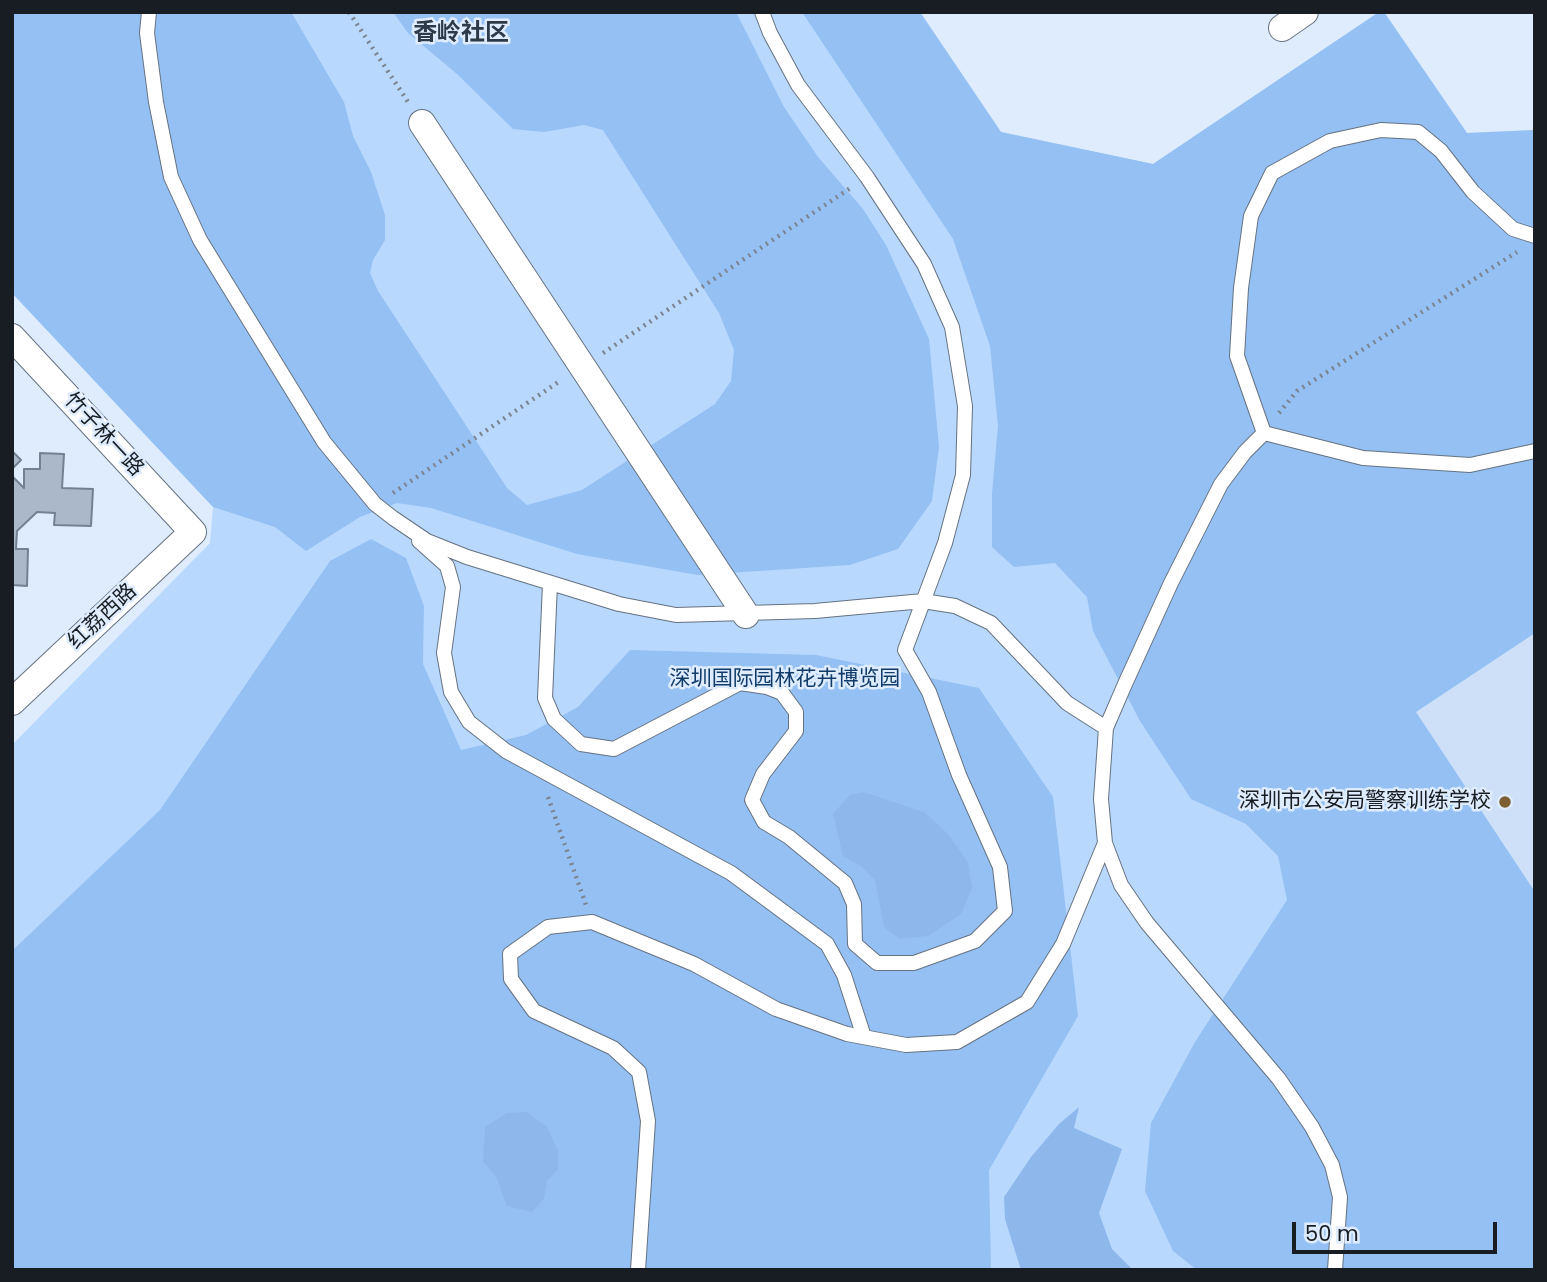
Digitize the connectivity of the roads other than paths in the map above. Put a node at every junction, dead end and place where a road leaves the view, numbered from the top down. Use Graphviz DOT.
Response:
graph roads {
  1 [pos="149,12"];
  2 [pos="762,12"];
  3 [pos="1305,12"];
  4 [pos="1282,28"];
  5 [pos="422,123"];
  6 [pos="1535,236"];
  7 [pos="16,350"];
  8 [pos="1264,433"];
  9 [pos="1535,451"];
  10 [pos="393,519"];
  11 [pos="193,532"];
  12 [pos="550,584"];
  13 [pos="923,601"];
  14 [pos="746,615"];
  15 [pos="12,702"];
  16 [pos="1106,728"];
  17 [pos="1105,843"];
  18 [pos="864,1037"];
  19 [pos="638,1270"];
  20 [pos="1335,1270"];
  1 -- 10 [label="lane"];
  2 -- 13 [label="lane"];
  3 -- 4 [label="street"];
  5 -- 14 [label="street"];
  6 -- 8 [label="lane"];
  7 -- 11 [label="street, 竹子林一路"];
  8 -- 9 [label="lane"];
  8 -- 16 [label="lane"];
  10 -- 12 [label="lane"];
  10 -- 18 [label="lane"];
  11 -- 15 [label="street, 红荔西路"];
  12 -- 13 [label="lane"];
  12 -- 14 [label="lane"];
  13 -- 14 [label="lane"];
  13 -- 16 [label="lane"];
  16 -- 17 [label="lane"];
  17 -- 18 [label="lane"];
  17 -- 20 [label="lane"];
  18 -- 19 [label="lane"];
}
